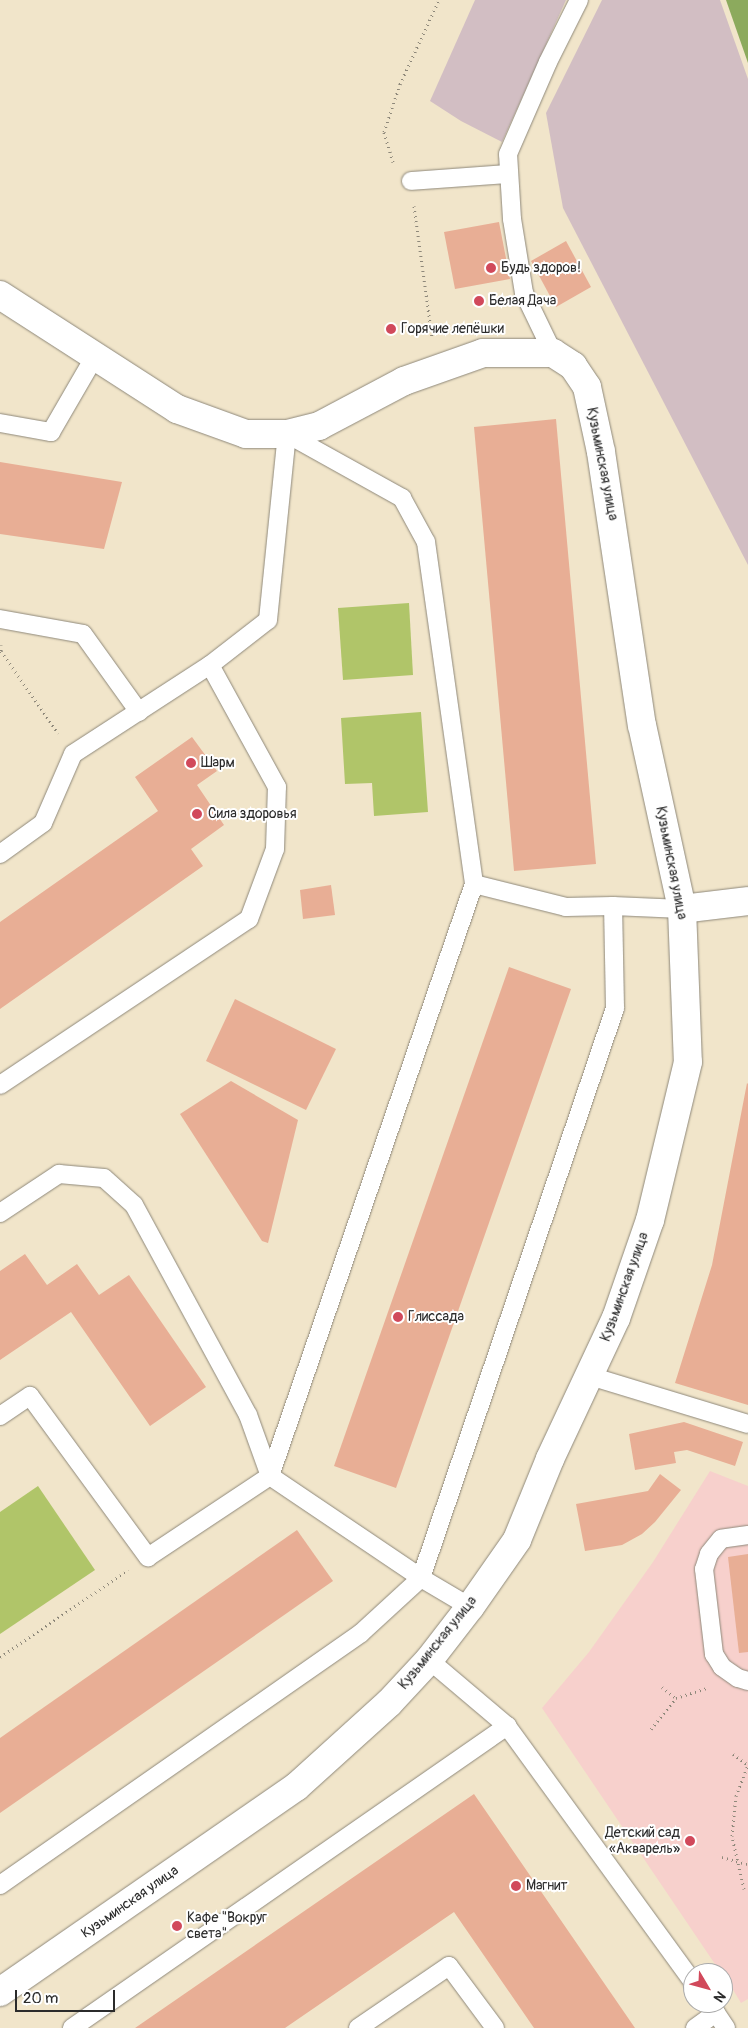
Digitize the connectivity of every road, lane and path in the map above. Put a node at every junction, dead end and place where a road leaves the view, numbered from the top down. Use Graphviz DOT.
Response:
graph roads {
  1 [pos="579,0"];
  2 [pos="509,174"];
  3 [pos="411,181"];
  4 [pos="0,295"];
  5 [pos="553,353"];
  6 [pos="95,356"];
  7 [pos="0,423"];
  8 [pos="287,434"];
  9 [pos="1,619"];
  10 [pos="210,665"];
  11 [pos="139,712"];
  12 [pos="73,754"];
  13 [pos="0,854"];
  14 [pos="474,884"];
  15 [pos="748,901"];
  16 [pos="613,906"];
  17 [pos="682,909"];
  18 [pos="0,1085"];
  19 [pos="0,1213"];
  20 [pos="590,1376"];
  21 [pos="0,1416"];
  22 [pos="748,1424"];
  23 [pos="270,1476"];
  24 [pos="748,1535"];
  25 [pos="148,1557"];
  26 [pos="421,1578"];
  27 [pos="470,1607"];
  28 [pos="0,1657"];
  29 [pos="429,1660"];
  30 [pos="743,1680"];
  31 [pos="662,1687"];
  32 [pos="676,1698"];
  33 [pos="506,1726"];
  34 [pos="651,1729"];
  35 [pos="733,1754"];
  36 [pos="748,1764"];
  37 [pos="722,1857"];
  38 [pos="738,1862"];
  39 [pos="747,1864"];
  40 [pos="0,1885"];
  41 [pos="744,1889"];
  42 [pos="683,1968"];
  43 [pos="0,1992"];
  44 [pos="708,2013"];
  45 [pos="716,2013"];
  46 [pos="72,2028"];
  47 [pos="358,2028"];
  48 [pos="495,2028"];
  49 [pos="695,2028"];
  50 [pos="726,2028"];
  1 -- 2 [label="lane"];
  2 -- 3 [label="lane"];
  2 -- 5 [label="lane"];
  4 -- 6 [label="street"];
  5 -- 8 [label="street"];
  5 -- 17 [label="street, Кузьминская улица"];
  6 -- 7 [label="lane"];
  6 -- 8 [label="street"];
  8 -- 10 [label="lane"];
  8 -- 14 [label="lane"];
  9 -- 11 [label="lane"];
  9 -- 12 [label="path"];
  10 -- 11 [label="lane"];
  10 -- 18 [label="lane"];
  11 -- 12 [label="lane"];
  12 -- 13 [label="lane"];
  14 -- 16 [label="lane"];
  14 -- 23 [label="lane"];
  15 -- 17 [label="street"];
  16 -- 17 [label="lane"];
  16 -- 26 [label="lane"];
  17 -- 20 [label="street, Кузьминская улица"];
  19 -- 23 [label="lane"];
  20 -- 22 [label="lane"];
  20 -- 27 [label="street, Кузьминская улица"];
  21 -- 25 [label="lane"];
  23 -- 25 [label="lane"];
  23 -- 26 [label="lane"];
  24 -- 30 [label="lane"];
  25 -- 28 [label="path"];
  26 -- 27 [label="lane"];
  26 -- 40 [label="lane"];
  27 -- 29 [label="street, Кузьминская улица"];
  29 -- 33 [label="lane"];
  29 -- 43 [label="street, Кузьминская улица"];
  30 -- 32 [label="path"];
  31 -- 32 [label="path"];
  32 -- 34 [label="path"];
  33 -- 42 [label="lane"];
  33 -- 46 [label="lane"];
  35 -- 36 [label="path"];
  36 -- 38 [label="path"];
  37 -- 38 [label="path"];
  38 -- 39 [label="path"];
  38 -- 41 [label="path"];
  44 -- 49 [label="lane"];
  45 -- 50 [label="lane"];
  47 -- 48 [label="lane"];
}
